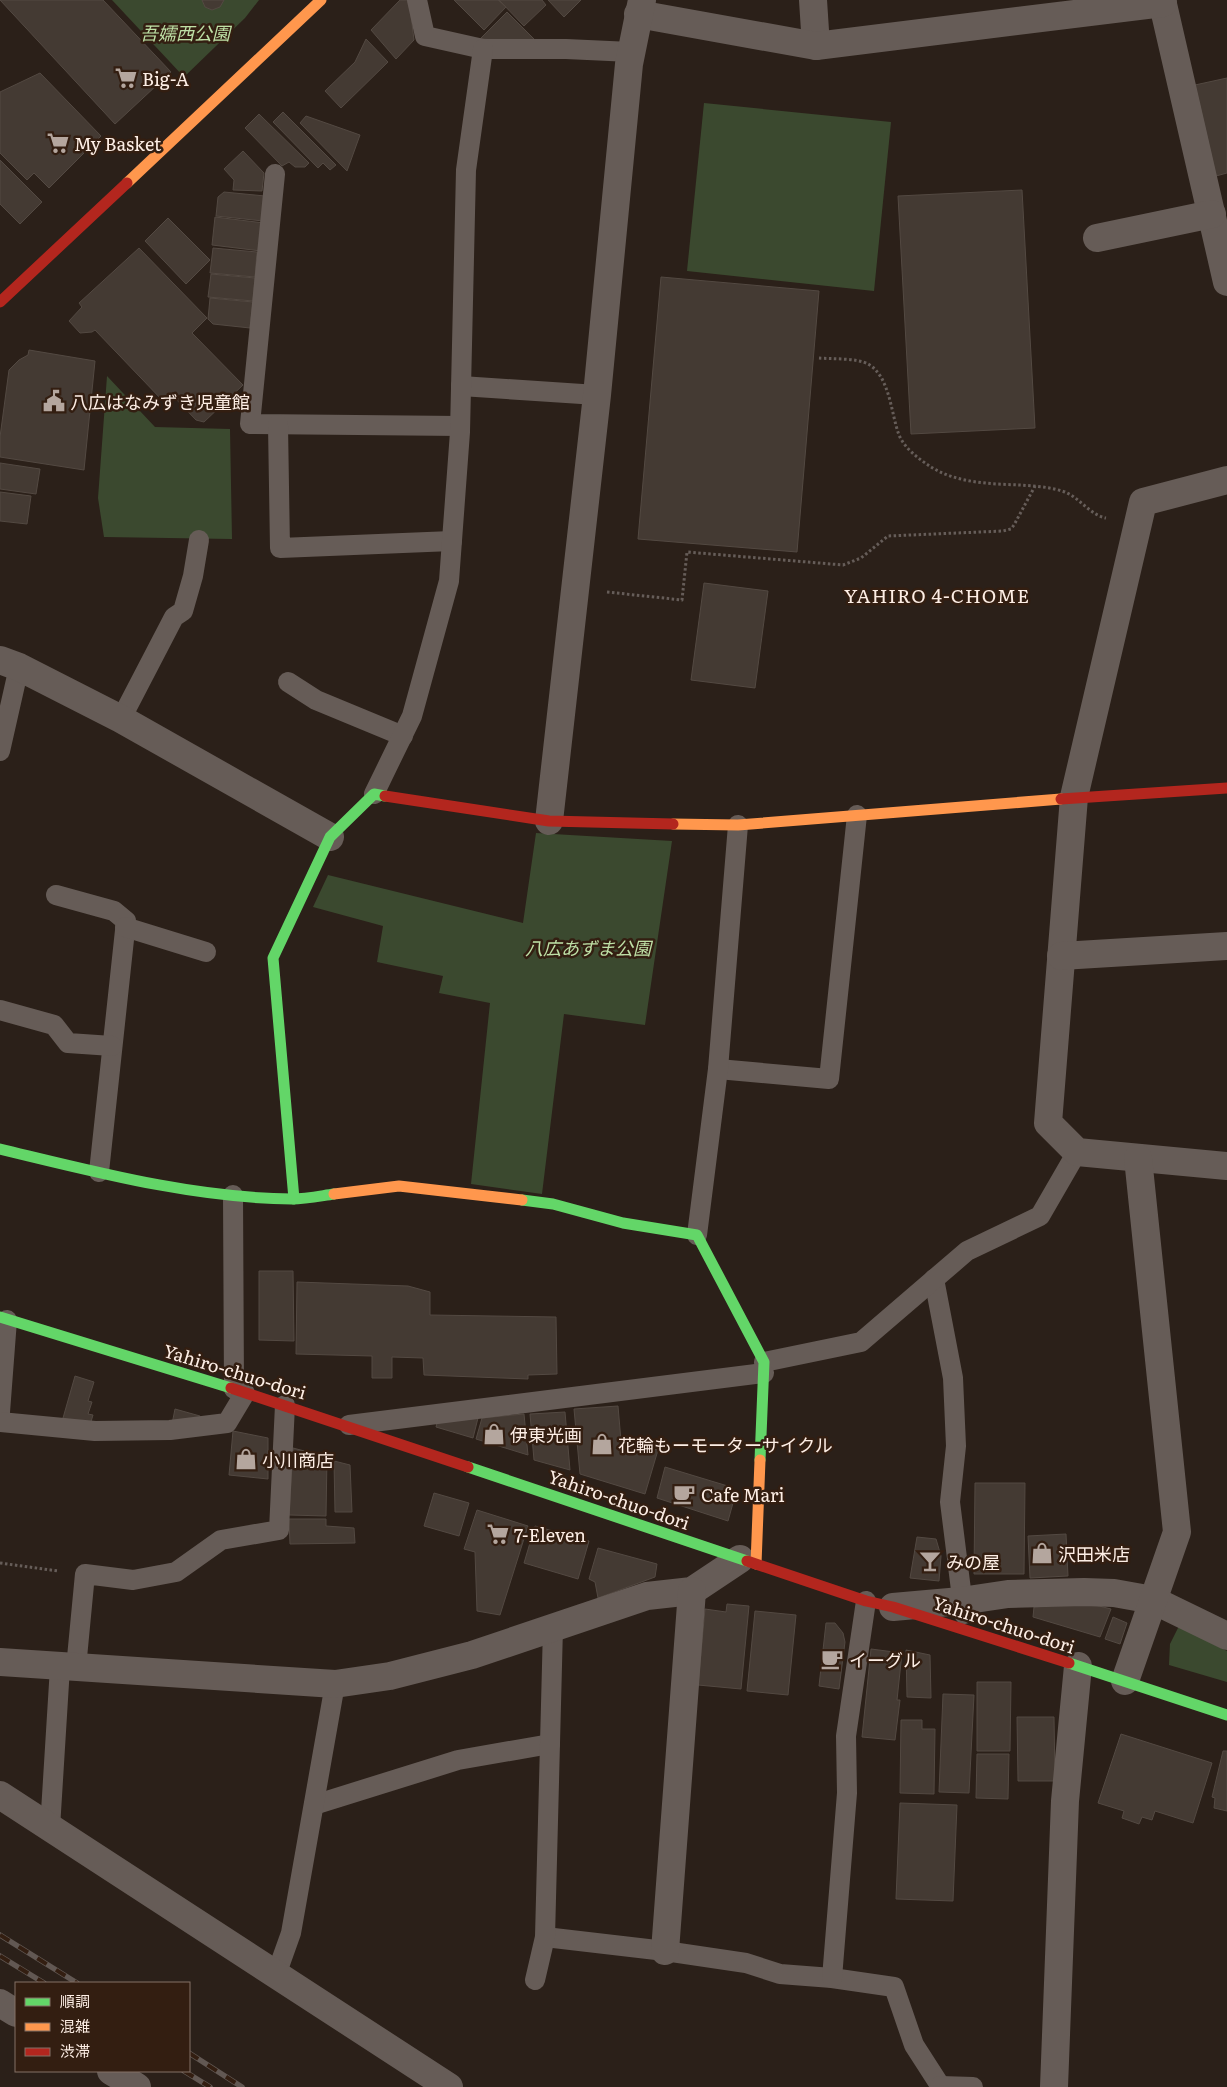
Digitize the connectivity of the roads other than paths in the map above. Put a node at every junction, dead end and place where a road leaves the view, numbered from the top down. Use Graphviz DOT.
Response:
graph roads {
  1 [pos="320,0"];
  2 [pos="417,0"];
  3 [pos="813,0"];
  4 [pos="1162,2"];
  5 [pos="640,7"];
  6 [pos="816,46"];
  7 [pos="483,49"];
  8 [pos="631,52"];
  9 [pos="275,174"];
  10 [pos="1212,214"];
  11 [pos="1097,238"];
  12 [pos="1227,282"];
  13 [pos="0,302"];
  14 [pos="461,386"];
  15 [pos="597,395"];
  16 [pos="278,425"];
  17 [pos="460,426"];
  18 [pos="1227,480"];
  19 [pos="199,540"];
  20 [pos="452,541"];
  21 [pos="10,664"];
  22 [pos="288,682"];
  23 [pos="121,719"];
  24 [pos="402,736"];
  25 [pos="0,751"];
  26 [pos="1227,788"];
  27 [pos="374,794"];
  28 [pos="1074,797"];
  29 [pos="857,815"];
  30 [pos="549,821"];
  31 [pos="738,825"];
  32 [pos="330,837"];
  33 [pos="56,895"];
  34 [pos="125,927"];
  35 [pos="1227,946"];
  36 [pos="206,952"];
  37 [pos="1061,956"];
  38 [pos="0,1010"];
  39 [pos="112,1046"];
  40 [pos="718,1069"];
  41 [pos="0,1149"];
  42 [pos="1077,1152"];
  43 [pos="1138,1158"];
  44 [pos="1227,1166"];
  45 [pos="99,1172"];
  46 [pos="233,1194"];
  47 [pos="294,1199"];
  48 [pos="697,1235"];
  49 [pos="934,1279"];
  50 [pos="4,1319"];
  51 [pos="764,1368"];
  52 [pos="239,1390"];
  53 [pos="285,1405"];
  54 [pos="0,1412"];
  55 [pos="0,1422"];
  56 [pos="346,1425"];
  57 [pos="748,1561"];
  58 [pos="692,1591"];
  59 [pos="1154,1600"];
  60 [pos="866,1601"];
  61 [pos="961,1602"];
  62 [pos="893,1607"];
  63 [pos="553,1627"];
  64 [pos="967,1630"];
  65 [pos="1227,1636"];
  66 [pos="0,1662"];
  67 [pos="1078,1666"];
  68 [pos="68,1667"];
  69 [pos="1124,1681"];
  70 [pos="335,1684"];
  71 [pos="1227,1715"];
  72 [pos="550,1744"];
  73 [pos="0,1795"];
  74 [pos="314,1805"];
  75 [pos="50,1828"];
  76 [pos="545,1938"];
  77 [pos="664,1951"];
  78 [pos="276,1975"];
  79 [pos="832,1978"];
  80 [pos="535,1980"];
  81 [pos="0,2002"];
  82 [pos="15,2011"];
  83 [pos="113,2072"];
  84 [pos="941,2086"];
  85 [pos="137,2087"];
  86 [pos="449,2087"];
  87 [pos="973,2087"];
  88 [pos="1054,2087"];
  1 -- 13 [label="street"];
  2 -- 7 [label="lane"];
  3 -- 6 [label="street"];
  4 -- 6 [label="street"];
  4 -- 10 [label="street"];
  5 -- 6 [label="street"];
  5 -- 8 [label="street"];
  7 -- 8 [label="lane"];
  7 -- 14 [label="lane"];
  8 -- 15 [label="street"];
  9 -- 16 [label="lane"];
  10 -- 11 [label="street"];
  10 -- 12 [label="street"];
  14 -- 15 [label="lane"];
  14 -- 17 [label="lane"];
  15 -- 30 [label="street"];
  16 -- 17 [label="lane"];
  16 -- 20 [label="lane"];
  17 -- 20 [label="lane"];
  18 -- 28 [label="street"];
  19 -- 23 [label="lane"];
  20 -- 24 [label="lane"];
  21 -- 23 [label="street"];
  21 -- 25 [label="lane"];
  22 -- 24 [label="lane"];
  23 -- 32 [label="street"];
  24 -- 27 [label="lane"];
  26 -- 28 [label="street"];
  27 -- 30 [label="street"];
  27 -- 32 [label="street"];
  28 -- 29 [label="street"];
  28 -- 37 [label="street"];
  29 -- 31 [label="street"];
  29 -- 40 [label="lane"];
  30 -- 31 [label="street"];
  31 -- 40 [label="lane"];
  32 -- 47 [label="street"];
  33 -- 34 [label="lane"];
  34 -- 36 [label="lane"];
  34 -- 39 [label="lane"];
  35 -- 37 [label="street"];
  37 -- 42 [label="street"];
  38 -- 39 [label="lane"];
  39 -- 45 [label="lane"];
  40 -- 48 [label="lane"];
  41 -- 45 [label="street"];
  42 -- 43 [label="street"];
  42 -- 49 [label="lane"];
  43 -- 44 [label="street"];
  43 -- 59 [label="street"];
  45 -- 46 [label="street"];
  46 -- 47 [label="street"];
  46 -- 52 [label="lane"];
  47 -- 48 [label="street"];
  48 -- 51 [label="street"];
  49 -- 51 [label="lane"];
  49 -- 61 [label="lane"];
  50 -- 52 [label="street, Yahiro-chuo-dori"];
  50 -- 54 [label="lane"];
  51 -- 56 [label="lane"];
  51 -- 57 [label="street"];
  52 -- 53 [label="street, Yahiro-chuo-dori"];
  52 -- 55 [label="lane"];
  53 -- 56 [label="street, Yahiro-chuo-dori"];
  53 -- 68 [label="lane"];
  56 -- 57 [label="street, Yahiro-chuo-dori"];
  57 -- 58 [label="street"];
  57 -- 60 [label="street, Yahiro-chuo-dori"];
  58 -- 63 [label="street"];
  58 -- 77 [label="street"];
  59 -- 61 [label="street"];
  59 -- 65 [label="street"];
  59 -- 69 [label="street"];
  60 -- 62 [label="street, Yahiro-chuo-dori"];
  60 -- 79 [label="lane"];
  61 -- 62 [label="street"];
  61 -- 64 [label="lane"];
  62 -- 64 [label="street, Yahiro-chuo-dori"];
  63 -- 70 [label="street"];
  63 -- 72 [label="lane"];
  64 -- 67 [label="street, Yahiro-chuo-dori"];
  66 -- 68 [label="street"];
  67 -- 69 [label="street, Yahiro-chuo-dori"];
  67 -- 88 [label="street"];
  68 -- 70 [label="street"];
  68 -- 75 [label="lane"];
  69 -- 71 [label="street, Yahiro-chuo-dori"];
  70 -- 74 [label="lane"];
  72 -- 74 [label="lane"];
  72 -- 76 [label="lane"];
  73 -- 75 [label="street"];
  74 -- 78 [label="lane"];
  75 -- 78 [label="street"];
  76 -- 77 [label="lane"];
  76 -- 80 [label="lane"];
  77 -- 79 [label="lane"];
  78 -- 86 [label="street"];
  79 -- 84 [label="lane"];
  81 -- 82 [label="street"];
  83 -- 85 [label="street"];
  84 -- 87 [label="lane"];
}
